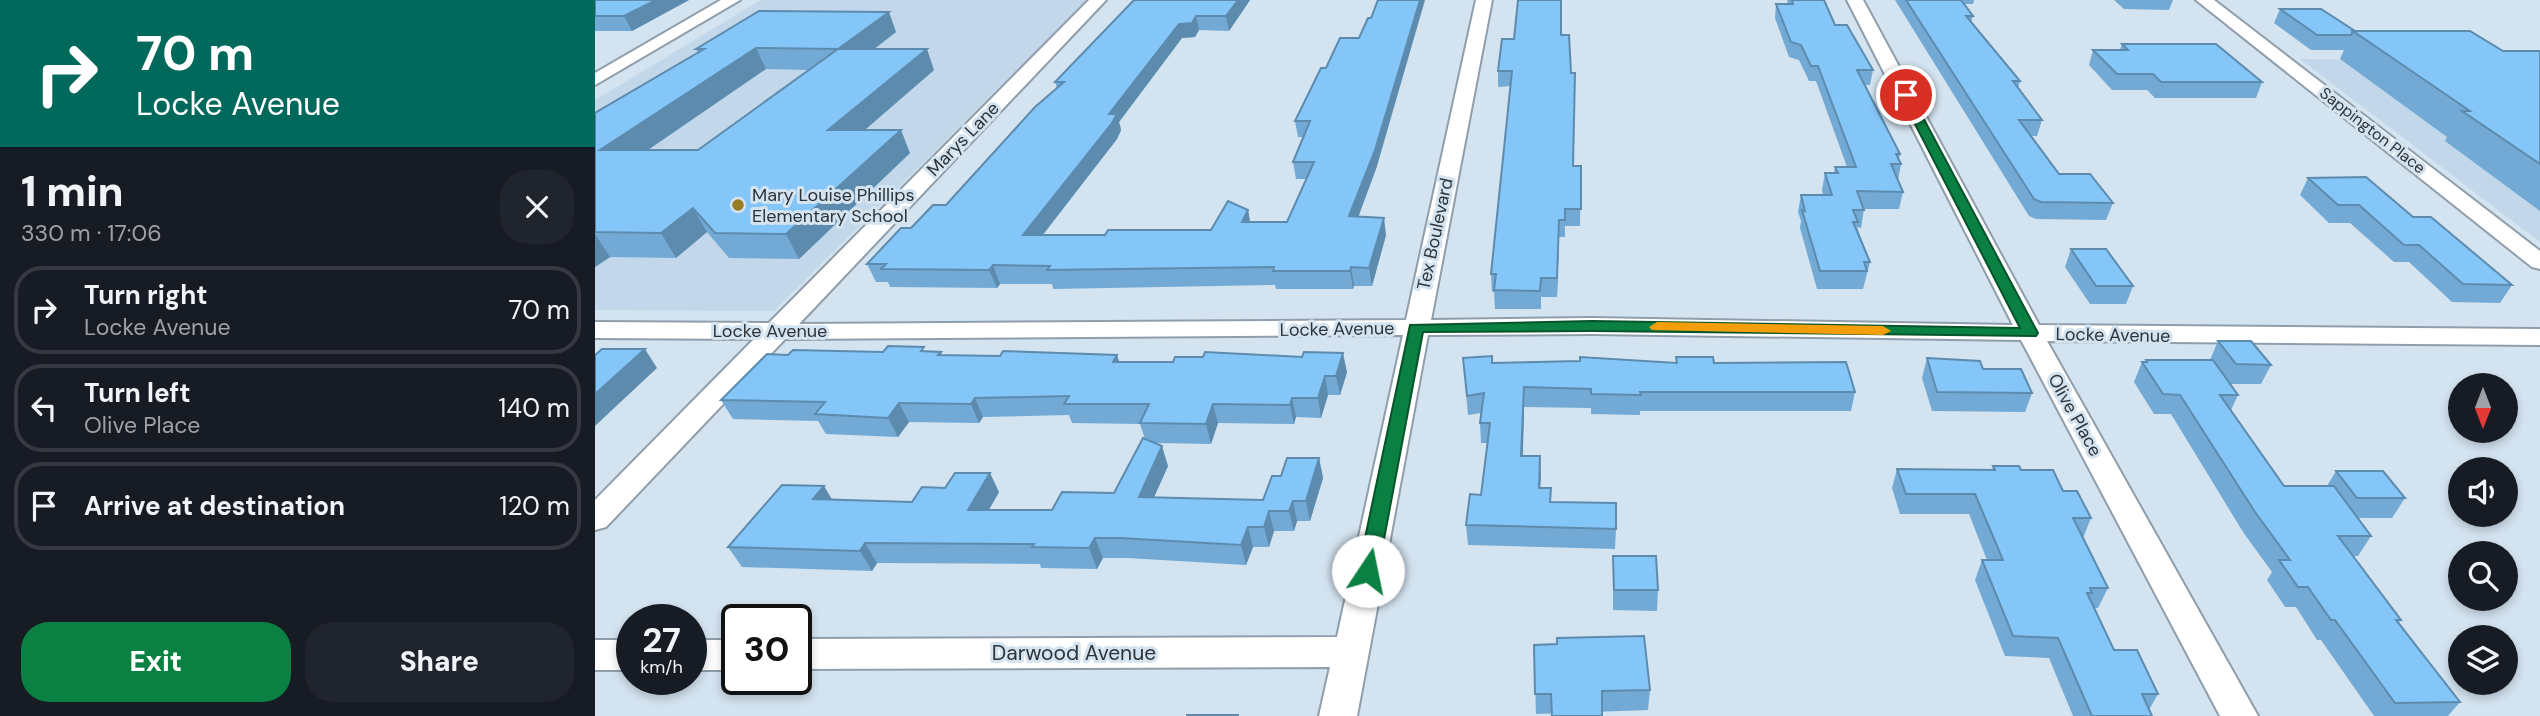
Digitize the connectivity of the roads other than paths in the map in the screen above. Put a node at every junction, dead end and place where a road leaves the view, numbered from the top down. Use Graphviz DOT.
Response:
graph roads {
  1 [pos="732,0"];
  2 [pos="1098,0"];
  3 [pos="1484,0"];
  4 [pos="1855,0"];
  5 [pos="2204,0"];
  6 [pos="595,80"];
  7 [pos="2540,262"];
  8 [pos="1416,328"];
  9 [pos="595,330"];
  10 [pos="777,331"];
  11 [pos="2030,333"];
  12 [pos="2540,337"];
  13 [pos="595,519"];
  14 [pos="1352,652"];
  15 [pos="812,654"];
  16 [pos="595,655"];
  17 [pos="616,655"];
  18 [pos="1338,716"];
  19 [pos="2239,716"];
  1 -- 6 [label="street"];
  2 -- 10 [label="street, Marys Lane"];
  3 -- 8 [label="street, Tex Boulevard"];
  4 -- 11 [label="street, Olive Place"];
  5 -- 7 [label="street, Sappington Place"];
  8 -- 10 [label="street, Locke Avenue"];
  8 -- 11 [label="street, Locke Avenue"];
  8 -- 14 [label="street, Tex Boulevard"];
  9 -- 10 [label="street, Locke Avenue"];
  10 -- 13 [label="street, Marys Lane"];
  11 -- 12 [label="street, Locke Avenue"];
  11 -- 19 [label="street, Olive Place"];
  14 -- 15 [label="street, Darwood Avenue"];
  14 -- 18 [label="street, Tex Boulevard"];
  16 -- 17 [label="street"];
}
